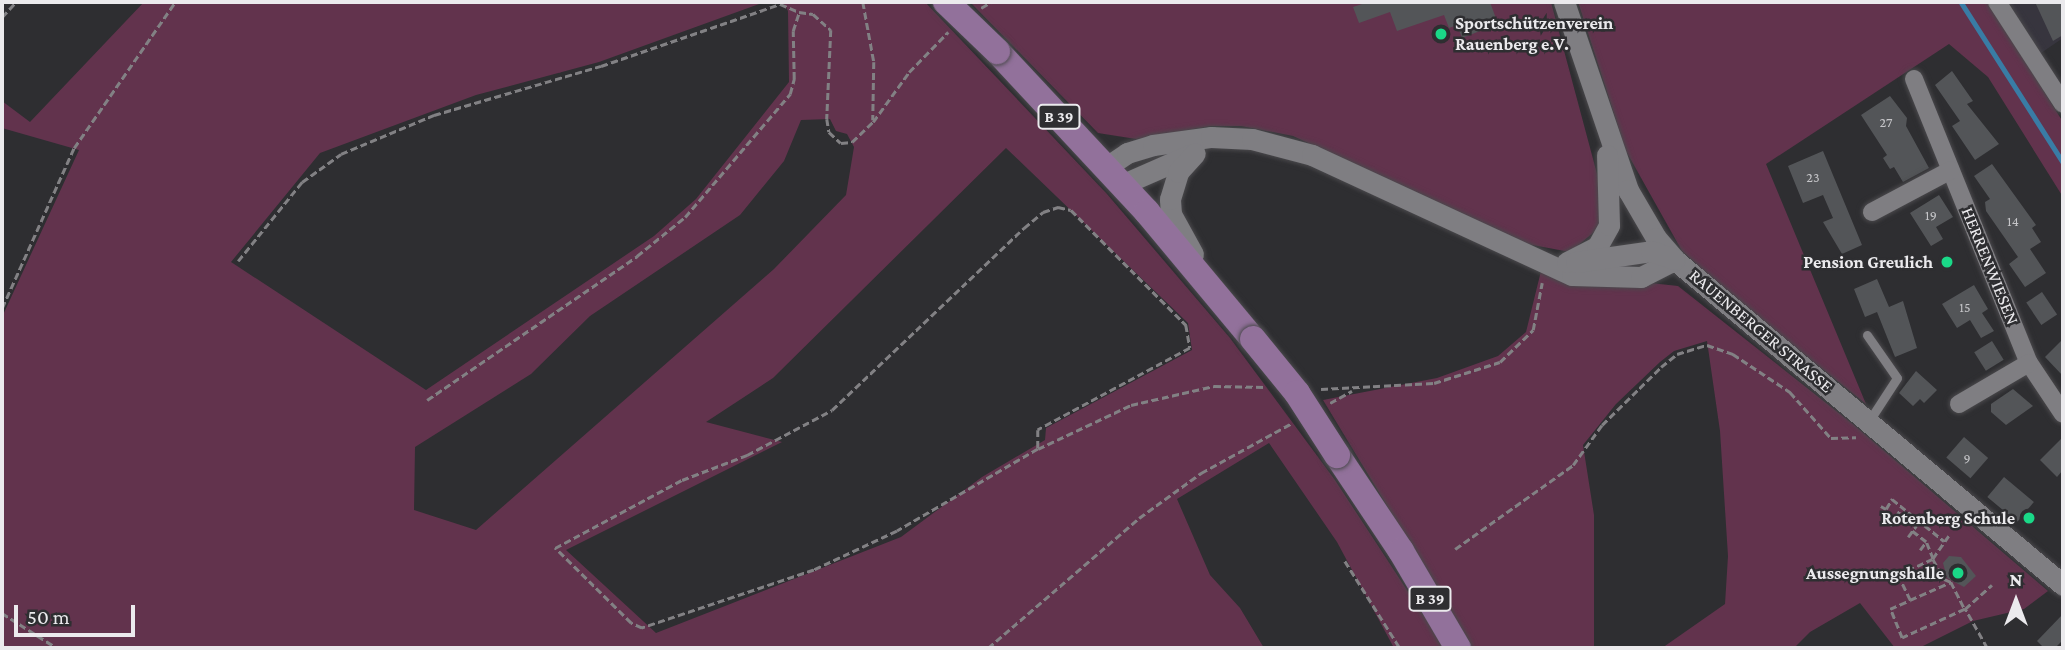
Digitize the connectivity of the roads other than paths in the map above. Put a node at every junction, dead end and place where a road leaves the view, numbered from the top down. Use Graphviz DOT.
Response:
graph roads {
  1 [pos="946,2"];
  2 [pos="1564,2"];
  3 [pos="1997,2"];
  4 [pos="1914,79"];
  5 [pos="2063,104"];
  6 [pos="1604,128"];
  7 [pos="1251,139"];
  8 [pos="1195,153"];
  9 [pos="1951,170"];
  10 [pos="1113,177"];
  11 [pos="1872,212"];
  12 [pos="1675,260"];
  13 [pos="1557,264"];
  14 [pos="1211,290"];
  15 [pos="1867,335"];
  16 [pos="2029,363"];
  17 [pos="1958,404"];
  18 [pos="2063,414"];
  19 [pos="1869,421"];
  20 [pos="2063,584"];
  21 [pos="1458,648"];
  1 -- 10 [label="main road, B 39, bridge"];
  2 -- 6 [label="street, RAUENBERGER STRASSE"];
  3 -- 5 [label="street"];
  4 -- 9 [label="street, HERRENWIESEN"];
  6 -- 12 [label="street, RAUENBERGER STRASSE"];
  6 -- 13 [label="street"];
  7 -- 8 [label="street"];
  7 -- 10 [label="street"];
  7 -- 13 [label="street"];
  8 -- 10 [label="street"];
  8 -- 14 [label="street"];
  9 -- 11 [label="street"];
  9 -- 16 [label="street, HERRENWIESEN"];
  10 -- 14 [label="main road, B 39"];
  12 -- 13 [label="street"];
  12 -- 19 [label="street, RAUENBERGER STRASSE"];
  14 -- 21 [label="main road, B 39, bridge"];
  15 -- 19 [label="lane"];
  16 -- 17 [label="street"];
  16 -- 18 [label="street, HERRENWIESEN"];
  19 -- 20 [label="street, RAUENBERGER STRASSE"];
}
